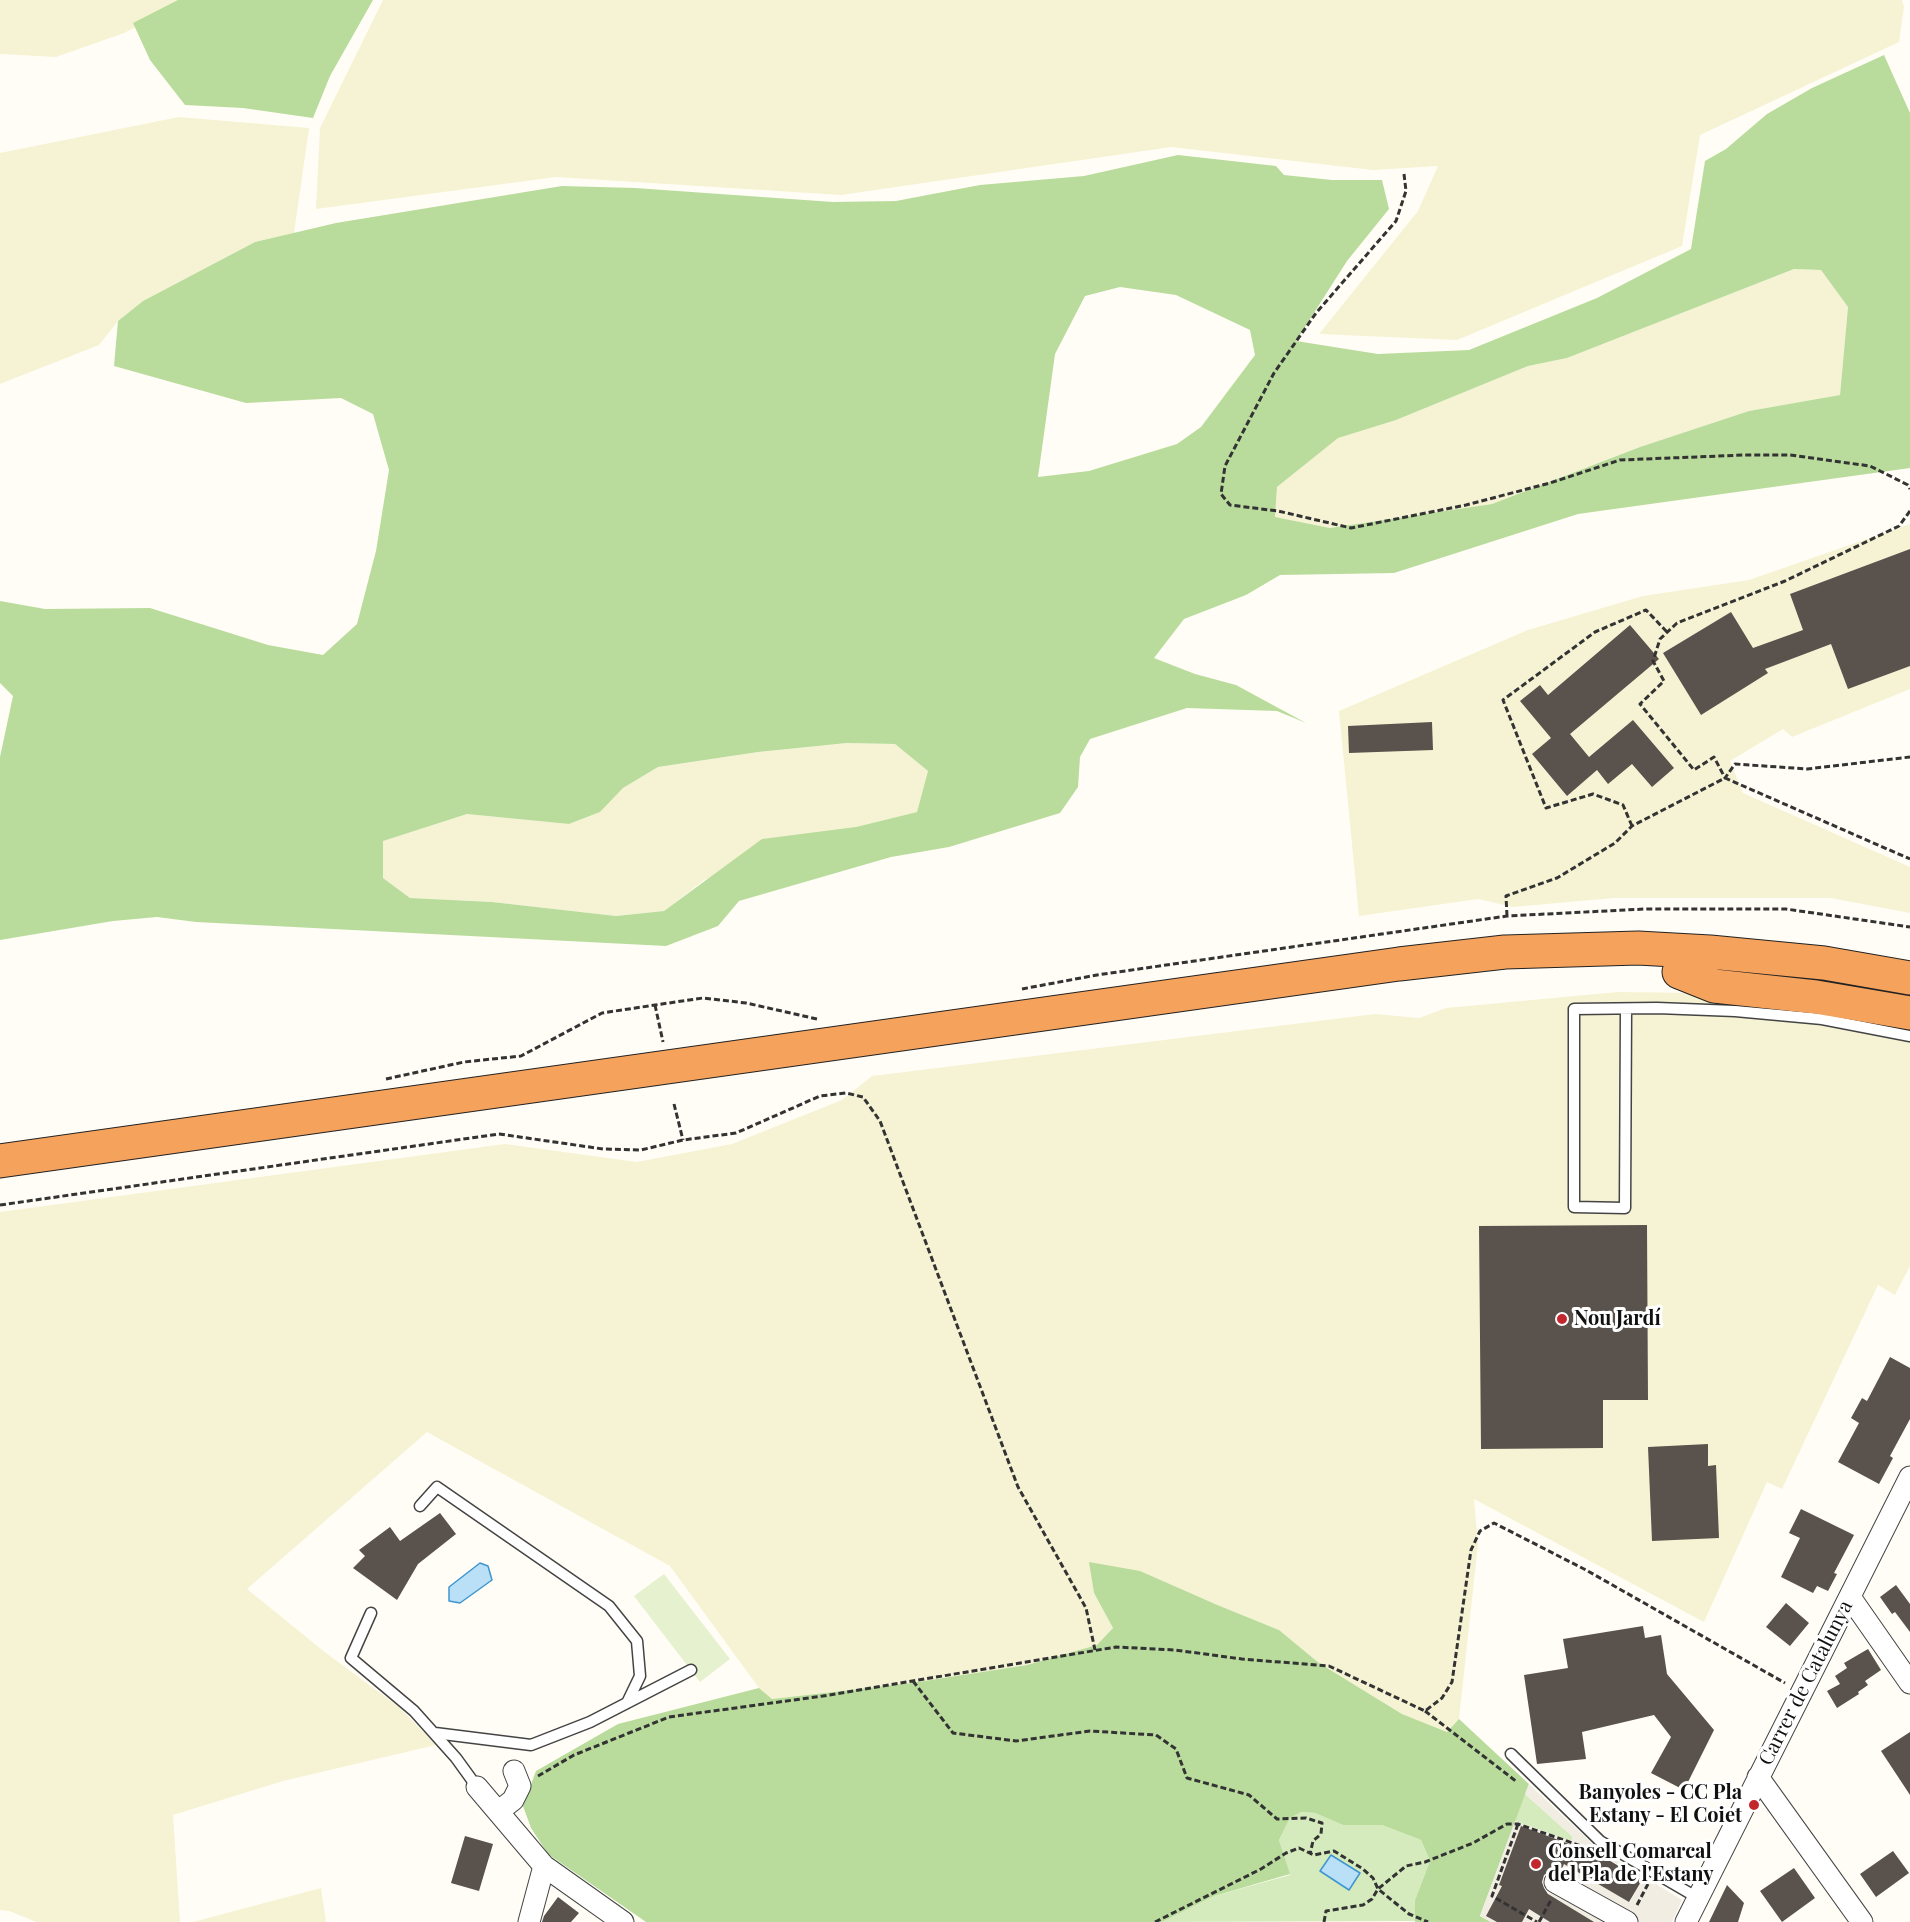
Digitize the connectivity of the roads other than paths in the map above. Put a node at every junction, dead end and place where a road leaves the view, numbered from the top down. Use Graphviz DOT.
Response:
graph roads {
  1 [pos="1910,958"];
  2 [pos="1682,961"];
  3 [pos="1910,978"];
  4 [pos="1910,999"];
  5 [pos="1626,1009"];
  6 [pos="1910,1013"];
  7 [pos="1910,1036"];
  8 [pos="0,1161"];
  9 [pos="0,1182"];
  10 [pos="1910,1477"];
  11 [pos="420,1506"];
  12 [pos="1850,1597"];
  13 [pos="371,1613"];
  14 [pos="692,1670"];
  15 [pos="1910,1683"];
  16 [pos="627,1703"];
  17 [pos="435,1733"];
  18 [pos="1511,1754"];
  19 [pos="1758,1777"];
  20 [pos="517,1778"];
  21 [pos="477,1787"];
  22 [pos="499,1810"];
  23 [pos="544,1866"];
  24 [pos="1555,1881"];
  25 [pos="1698,1898"];
  26 [pos="529,1922"];
  27 [pos="623,1922"];
  28 [pos="1627,1922"];
  29 [pos="1686,1922"];
  30 [pos="1862,1922"];
  1 -- 2 [label="highway"];
  2 -- 3 [label="highway"];
  2 -- 4 [label="highway"];
  2 -- 6 [label="highway"];
  2 -- 8 [label="highway"];
  2 -- 9 [label="highway"];
  5 -- 5 [label="lane"];
  5 -- 7 [label="lane"];
  10 -- 12 [label="street, Carrer de Catalunya"];
  11 -- 16 [label="lane"];
  12 -- 15 [label="street"];
  12 -- 19 [label="street, Carrer de Catalunya"];
  13 -- 17 [label="lane"];
  14 -- 16 [label="lane"];
  16 -- 17 [label="lane"];
  17 -- 21 [label="lane"];
  18 -- 25 [label="lane"];
  19 -- 25 [label="street, Carrer de Catalunya"];
  19 -- 30 [label="street"];
  20 -- 22 [label="street"];
  21 -- 22 [label="street"];
  22 -- 23 [label="street"];
  23 -- 26 [label="street"];
  23 -- 27 [label="street"];
  24 -- 28 [label="street"];
  25 -- 29 [label="street, Carrer de Catalunya"];
}
